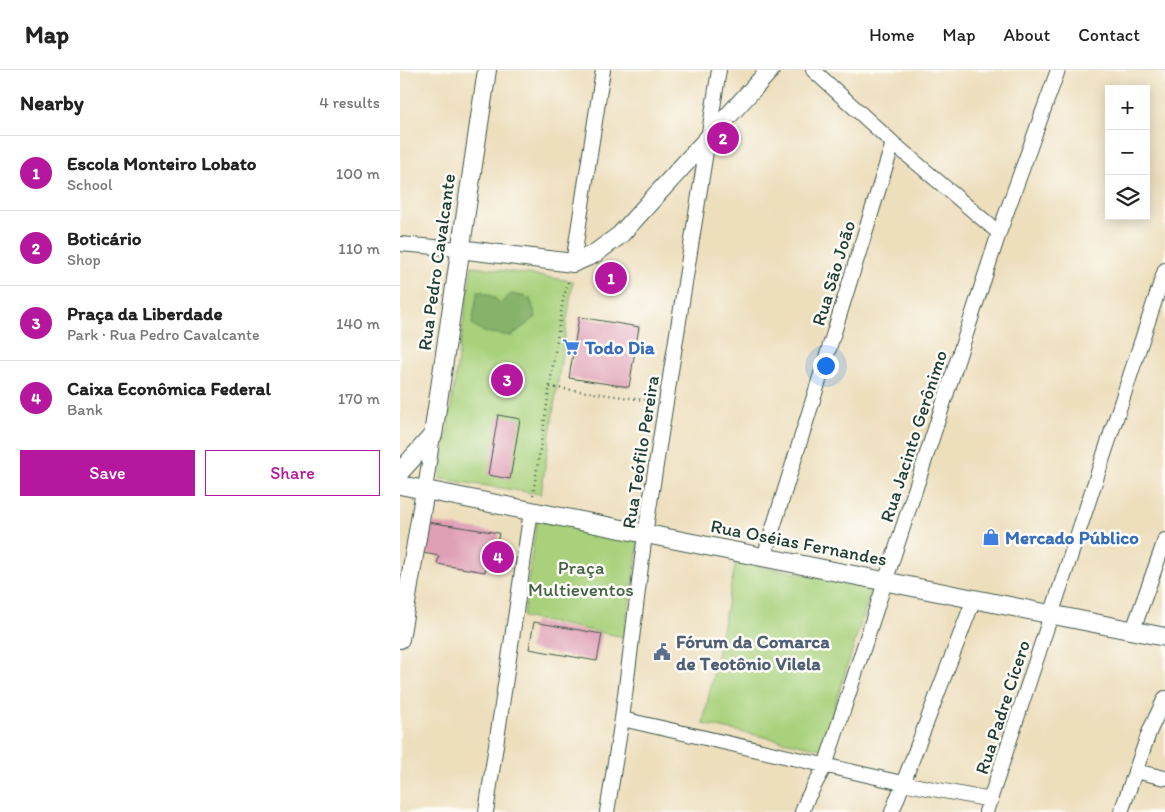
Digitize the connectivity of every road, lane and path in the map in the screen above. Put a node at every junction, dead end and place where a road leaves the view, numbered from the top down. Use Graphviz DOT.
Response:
graph roads {
  1 [pos="486,70"];
  2 [pos="603,70"];
  3 [pos="719,70"];
  4 [pos="770,70"];
  5 [pos="813,70"];
  6 [pos="1058,70"];
  7 [pos="709,136"];
  8 [pos="894,143"];
  9 [pos="999,233"];
  10 [pos="400,244"];
  11 [pos="459,249"];
  12 [pos="573,263"];
  13 [pos="1165,270"];
  14 [pos="550,387"];
  15 [pos="666,403"];
  16 [pos="433,435"];
  17 [pos="400,472"];
  18 [pos="400,485"];
  19 [pos="425,490"];
  20 [pos="531,511"];
  21 [pos="646,534"];
  22 [pos="1165,540"];
  23 [pos="764,557"];
  24 [pos="885,581"];
  25 [pos="974,599"];
  26 [pos="1052,614"];
  27 [pos="1133,630"];
  28 [pos="1165,637"];
  29 [pos="400,639"];
  30 [pos="1165,698"];
  31 [pos="622,719"];
  32 [pos="825,766"];
  33 [pos="1135,771"];
  34 [pos="1165,778"];
  35 [pos="902,784"];
  36 [pos="988,806"];
  37 [pos="486,812"];
  38 [pos="607,812"];
  39 [pos="802,812"];
  40 [pos="892,812"];
  41 [pos="1121,812"];
  1 -- 11 [label="street, Rua Pedro Cavalcante"];
  2 -- 12 [label="street"];
  3 -- 7 [label="street, Rua Teófilo Pereira"];
  4 -- 7 [label="street"];
  5 -- 8 [label="street"];
  6 -- 9 [label="street, Rua Jacinto Gerônimo"];
  7 -- 12 [label="street"];
  7 -- 15 [label="street, Rua Teófilo Pereira"];
  8 -- 9 [label="street"];
  8 -- 23 [label="street, Rua São João"];
  9 -- 24 [label="street, Rua Jacinto Gerônimo"];
  10 -- 11 [label="street"];
  11 -- 12 [label="street"];
  11 -- 16 [label="street, Rua Pedro Cavalcante"];
  12 -- 14 [label="path"];
  13 -- 26 [label="street, Rua Padre Cícero"];
  14 -- 15 [label="path"];
  14 -- 20 [label="path"];
  15 -- 21 [label="street, Rua Teófilo Pereira"];
  16 -- 17 [label="street"];
  16 -- 19 [label="street, Rua Pedro Cavalcante"];
  18 -- 19 [label="street, Rua Oséias Fernandes"];
  19 -- 20 [label="street, Rua Oséias Fernandes"];
  19 -- 29 [label="street, Rua Pedro Cavalcante"];
  20 -- 21 [label="street, Rua Oséias Fernandes"];
  20 -- 37 [label="street"];
  21 -- 23 [label="street, Rua Oséias Fernandes"];
  21 -- 31 [label="street, Rua Teófilo Pereira"];
  22 -- 27 [label="street"];
  23 -- 24 [label="street, Rua Oséias Fernandes"];
  24 -- 25 [label="street, Rua Oséias Fernandes"];
  24 -- 32 [label="street, Rua Jacinto Gerônimo"];
  25 -- 26 [label="street, Rua Oséias Fernandes"];
  25 -- 35 [label="street"];
  26 -- 27 [label="street, Rua Oséias Fernandes"];
  26 -- 36 [label="street, Rua Padre Cícero"];
  27 -- 28 [label="street, Rua Oséias Fernandes"];
  30 -- 33 [label="street"];
  31 -- 32 [label="street"];
  31 -- 38 [label="street, Rua Teófilo Pereira"];
  32 -- 35 [label="street"];
  32 -- 39 [label="street, Rua Jacinto Gerônimo"];
  33 -- 34 [label="street"];
  33 -- 41 [label="street"];
  35 -- 36 [label="street"];
  35 -- 40 [label="street"];
}
